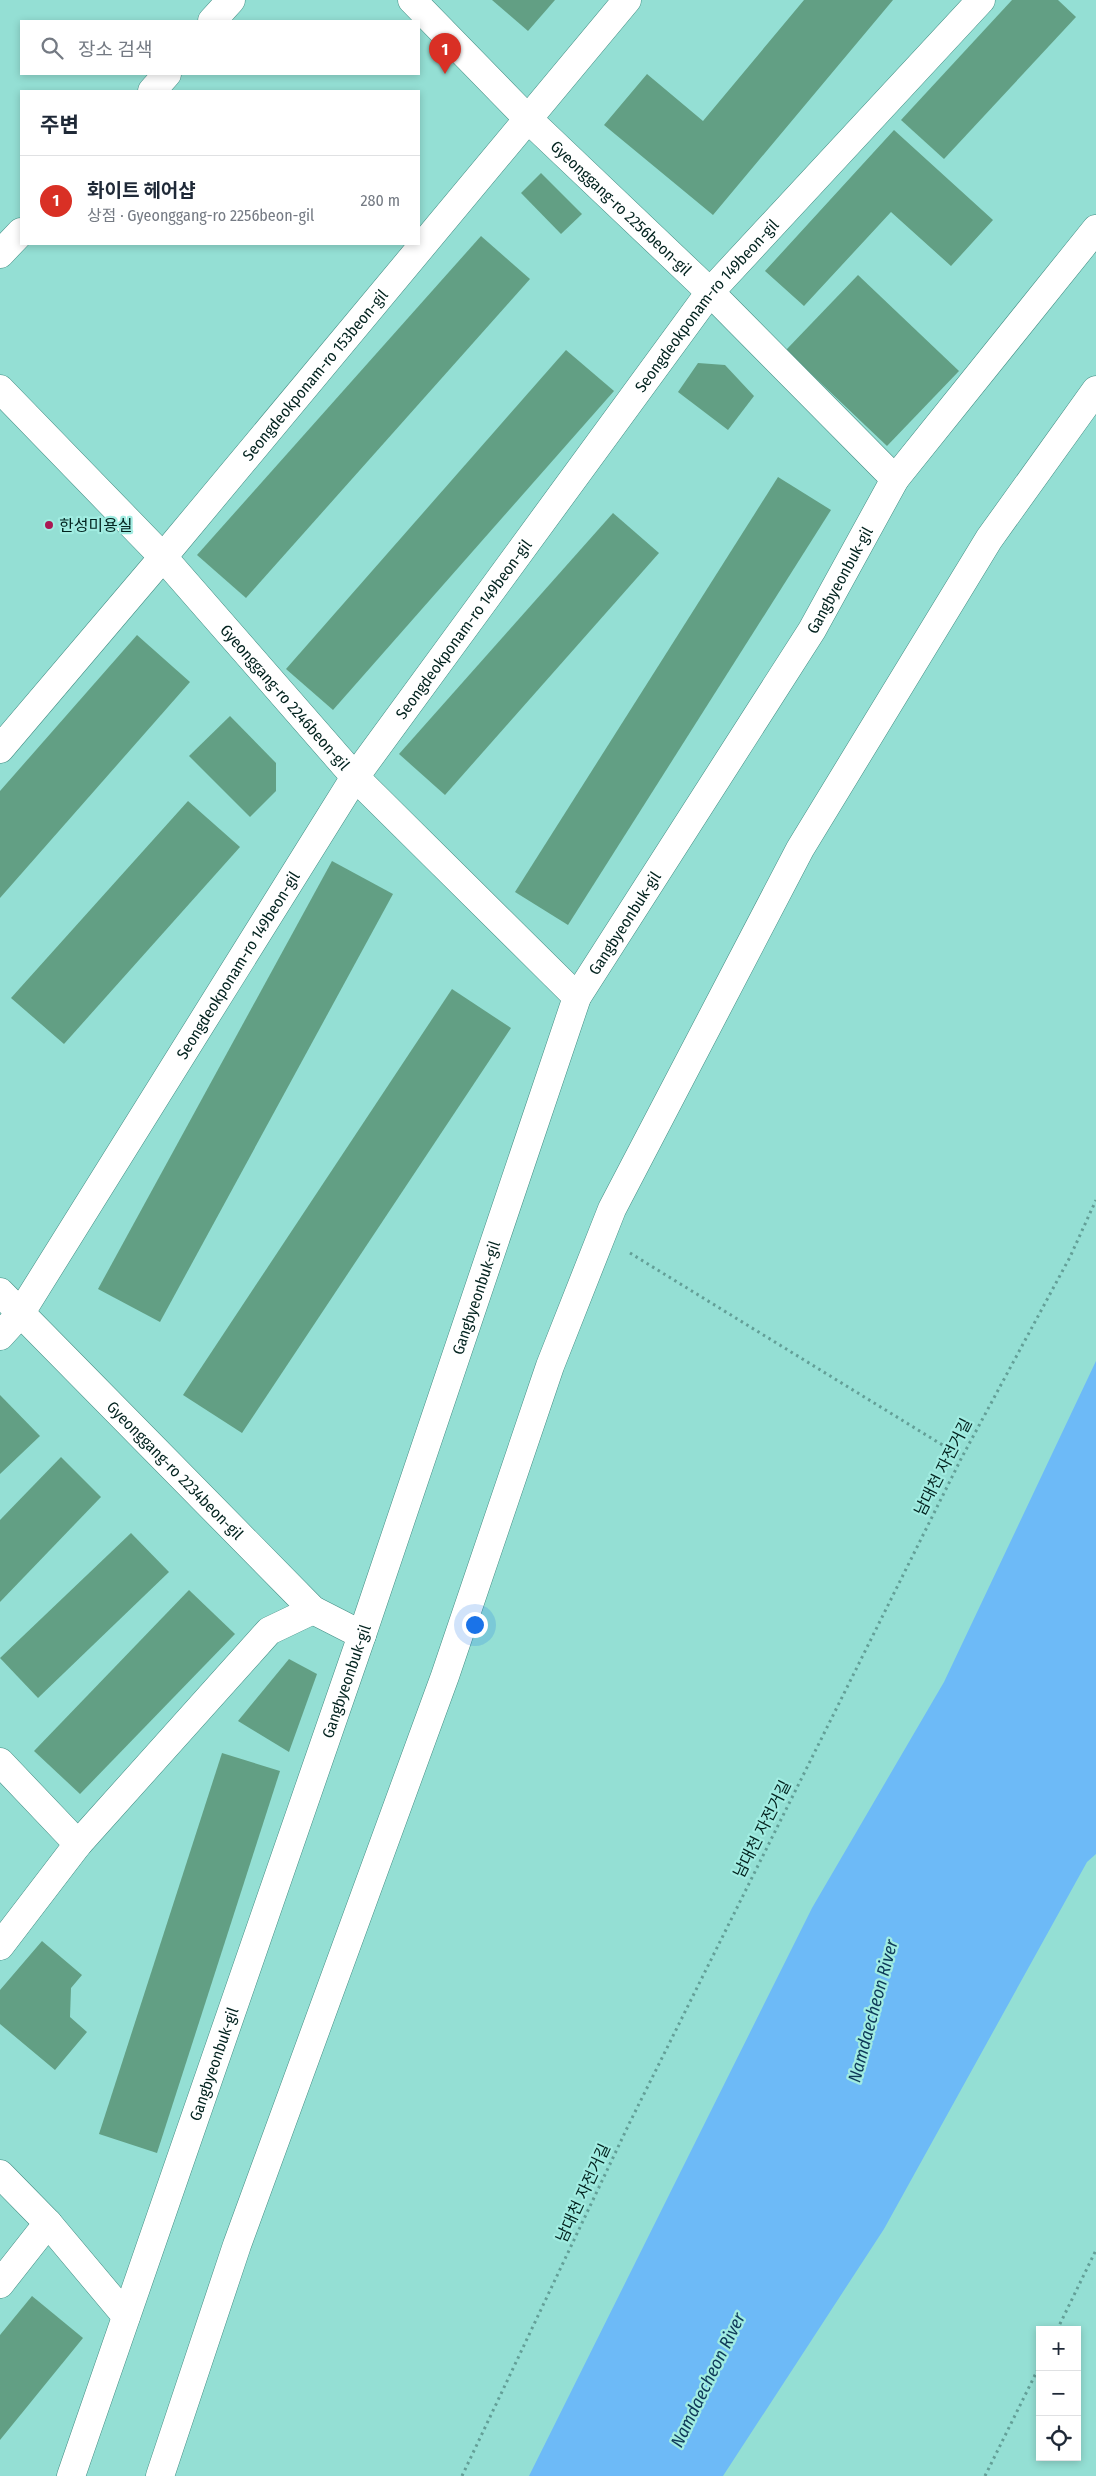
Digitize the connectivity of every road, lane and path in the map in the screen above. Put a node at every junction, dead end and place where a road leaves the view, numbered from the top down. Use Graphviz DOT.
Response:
graph roads {
  1 [pos="231,0"];
  2 [pos="412,0"];
  3 [pos="628,0"];
  4 [pos="981,0"];
  5 [pos="213,20"];
  6 [pos="166,75"];
  7 [pos="153,90"];
  8 [pos="527,118"];
  9 [pos="1096,229"];
  10 [pos="20,233"];
  11 [pos="0,254"];
  12 [pos="710,292"];
  13 [pos="0,389"];
  14 [pos="1096,390"];
  15 [pos="895,479"];
  16 [pos="163,557"];
  17 [pos="0,749"];
  18 [pos="355,777"];
  19 [pos="577,997"];
  20 [pos="1096,1200"];
  21 [pos="601,1236"];
  22 [pos="0,1292"];
  23 [pos="20,1314"];
  24 [pos="0,1336"];
  25 [pos="962,1457"];
  26 [pos="313,1610"];
  27 [pos="362,1635"];
  28 [pos="0,1762"];
  29 [pos="78,1844"];
  30 [pos="0,1946"];
  31 [pos="0,2174"];
  32 [pos="48,2223"];
  33 [pos="1096,2250"];
  34 [pos="0,2284"];
  35 [pos="126,2316"];
  36 [pos="1059,2326"];
  37 [pos="1037,2371"];
  38 [pos="71,2476"];
  39 [pos="160,2476"];
  40 [pos="462,2476"];
  41 [pos="985,2476"];
  1 -- 5 [label="street"];
  2 -- 8 [label="street, Gyeonggang-ro 2256beon-gil"];
  3 -- 8 [label="street, Seongdeokponam-ro 153beon-gil"];
  4 -- 12 [label="street, Seongdeokponam-ro 149beon-gil"];
  6 -- 7 [label="street"];
  8 -- 12 [label="street, Gyeonggang-ro 2256beon-gil"];
  8 -- 16 [label="street, Seongdeokponam-ro 153beon-gil"];
  9 -- 15 [label="street, Gangbyeonbuk-gil"];
  10 -- 11 [label="street"];
  12 -- 15 [label="street, Gyeonggang-ro 2256beon-gil"];
  12 -- 18 [label="street, Seongdeokponam-ro 149beon-gil"];
  13 -- 16 [label="street, Gyeonggang-ro 2246beon-gil"];
  14 -- 21 [label="street"];
  15 -- 19 [label="street, Gangbyeonbuk-gil"];
  16 -- 17 [label="street, Seongdeokponam-ro 153beon-gil"];
  16 -- 18 [label="street, Gyeonggang-ro 2246beon-gil"];
  18 -- 19 [label="street, Gyeonggang-ro 2246beon-gil"];
  18 -- 23 [label="street, Seongdeokponam-ro 149beon-gil"];
  19 -- 27 [label="street, Gangbyeonbuk-gil"];
  20 -- 25 [label="path, 남대천 자전거길"];
  21 -- 25 [label="path"];
  21 -- 39 [label="street"];
  22 -- 23 [label="street, Gyeonggang-ro 2234beon-gil"];
  23 -- 24 [label="street, Seongdeokponam-ro 149beon-gil"];
  23 -- 26 [label="street, Gyeonggang-ro 2234beon-gil"];
  25 -- 40 [label="path, 남대천 자전거길"];
  26 -- 27 [label="street, Gyeonggang-ro 2234beon-gil"];
  26 -- 29 [label="street"];
  27 -- 35 [label="street, Gangbyeonbuk-gil"];
  28 -- 29 [label="street"];
  29 -- 30 [label="street"];
  31 -- 32 [label="street"];
  32 -- 34 [label="street"];
  32 -- 35 [label="street"];
  33 -- 36 [label="path"];
  35 -- 38 [label="street, Gangbyeonbuk-gil"];
  37 -- 41 [label="path"];
}
